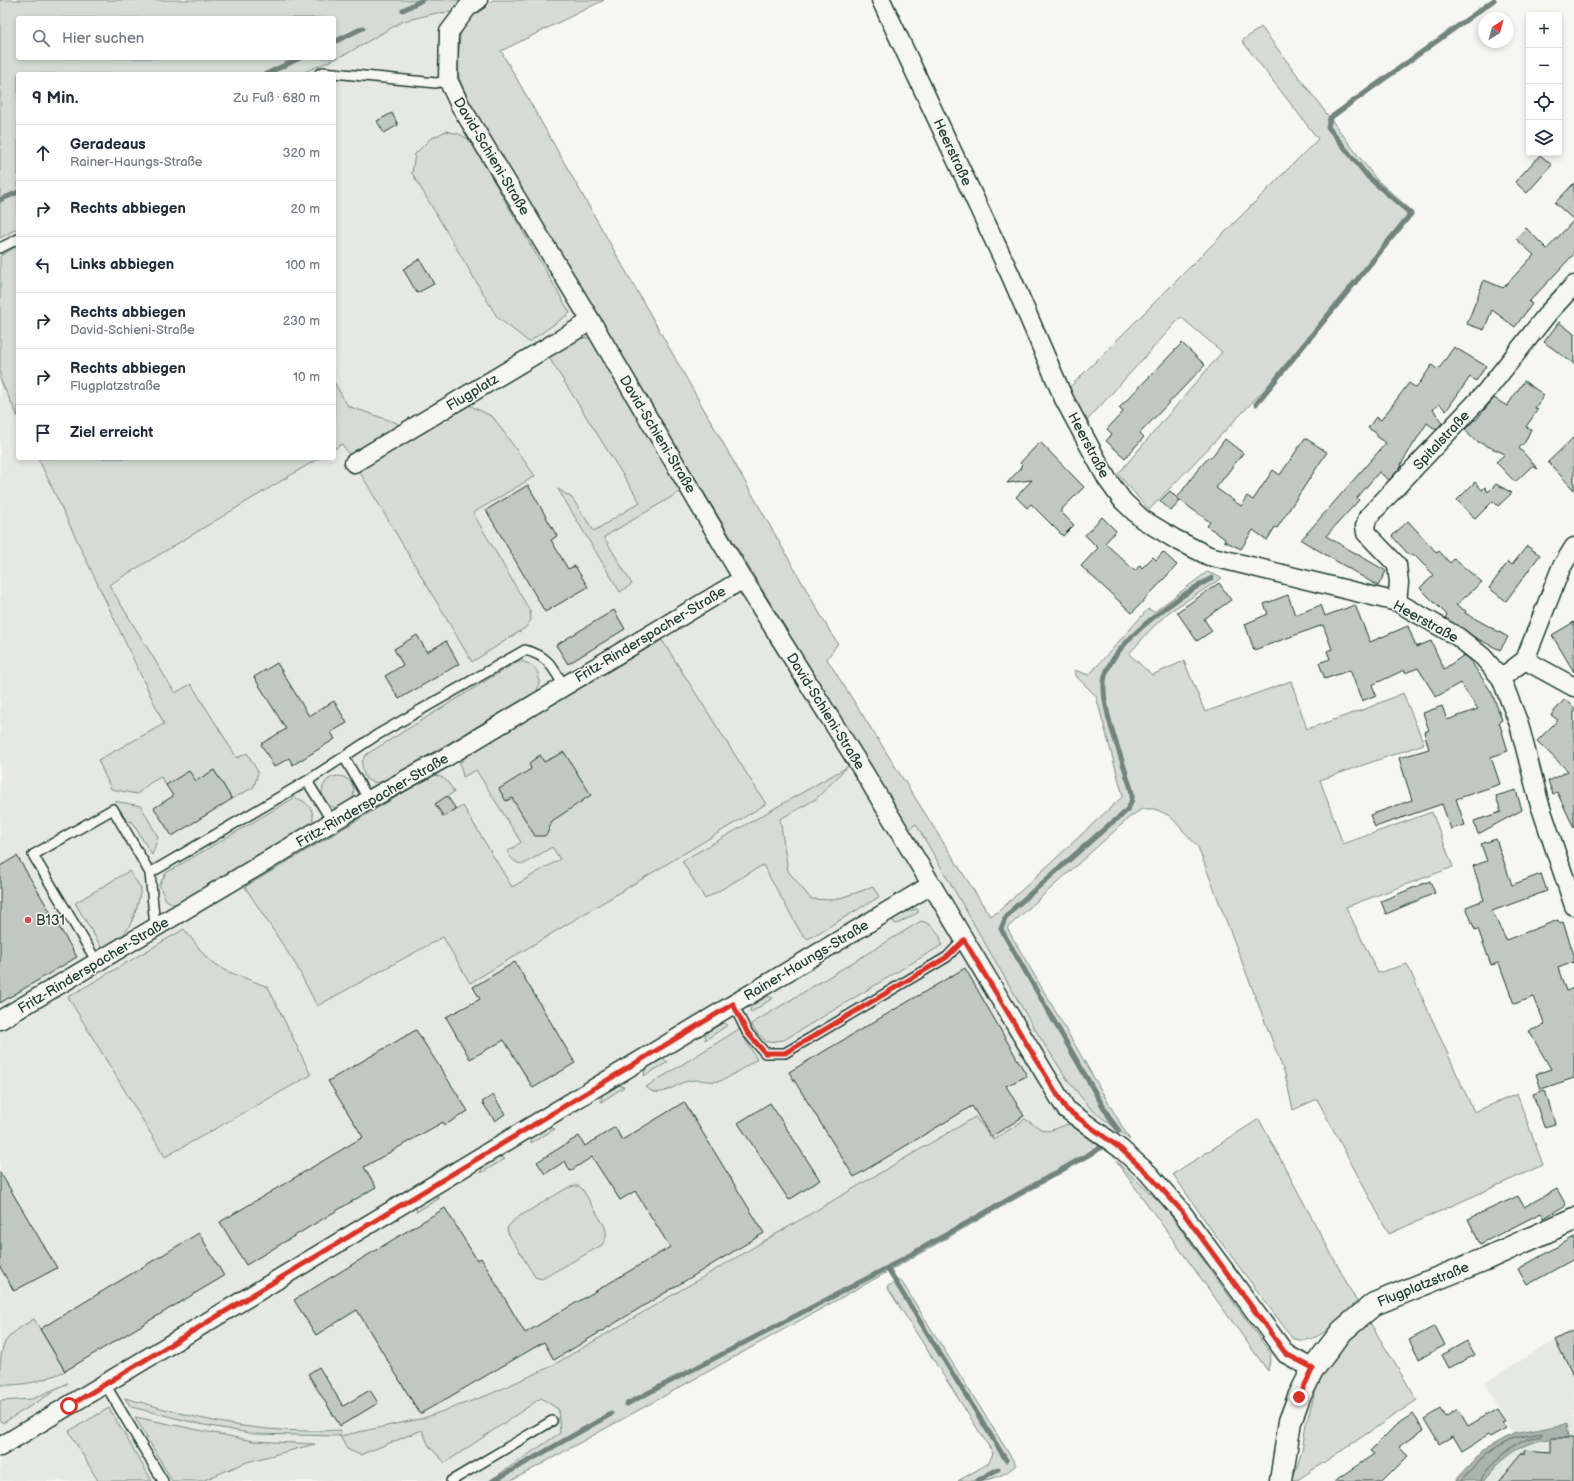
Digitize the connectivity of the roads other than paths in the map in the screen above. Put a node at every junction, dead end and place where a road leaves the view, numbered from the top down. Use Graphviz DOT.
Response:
graph roads {
  1 [pos="478,0"];
  2 [pos="881,0"];
  3 [pos="336,73"];
  4 [pos="448,80"];
  5 [pos="16,240"];
  6 [pos="0,248"];
  7 [pos="1574,285"];
  8 [pos="591,321"];
  9 [pos="354,463"];
  10 [pos="1574,548"];
  11 [pos="743,579"];
  12 [pos="1397,602"];
  13 [pos="1526,660"];
  14 [pos="1501,678"];
  15 [pos="564,686"];
  16 [pos="1574,687"];
  17 [pos="344,757"];
  18 [pos="307,781"];
  19 [pos="369,800"];
  20 [pos="333,823"];
  21 [pos="150,873"];
  22 [pos="931,885"];
  23 [pos="1574,906"];
  24 [pos="155,927"];
  25 [pos="964,940"];
  26 [pos="97,962"];
  27 [pos="733,1004"];
  28 [pos="0,1020"];
  29 [pos="1574,1218"];
  30 [pos="1313,1368"];
  31 [pos="105,1384"];
  32 [pos="552,1421"];
  33 [pos="1,1445"];
  34 [pos="163,1481"];
  35 [pos="451,1481"];
  36 [pos="1281,1481"];
  1 -- 4 [label="street, David-Schieni-Straße"];
  2 -- 12 [label="street, Heerstraße"];
  3 -- 4 [label="lane"];
  4 -- 8 [label="street, David-Schieni-Straße"];
  5 -- 6 [label="lane"];
  7 -- 12 [label="street, Spitalstraße"];
  8 -- 9 [label="street, Flugplatz"];
  8 -- 11 [label="street, David-Schieni-Straße"];
  10 -- 13 [label="street"];
  11 -- 15 [label="street, Fritz-Rinderspacher-Straße"];
  11 -- 22 [label="street, David-Schieni-Straße"];
  12 -- 14 [label="street, Heerstraße"];
  13 -- 14 [label="street"];
  13 -- 16 [label="street"];
  14 -- 23 [label="street, Heerstraße"];
  15 -- 17 [label="lane"];
  15 -- 19 [label="street, Fritz-Rinderspacher-Straße"];
  17 -- 18 [label="lane"];
  17 -- 19 [label="lane"];
  18 -- 20 [label="lane"];
  18 -- 21 [label="lane"];
  19 -- 20 [label="street, Fritz-Rinderspacher-Straße"];
  20 -- 24 [label="street, Fritz-Rinderspacher-Straße"];
  21 -- 24 [label="lane"];
  21 -- 26 [label="lane"];
  22 -- 25 [label="street, David-Schieni-Straße"];
  22 -- 27 [label="street, Rainer-Haungs-Straße"];
  24 -- 26 [label="street, Fritz-Rinderspacher-Straße"];
  25 -- 27 [label="lane"];
  25 -- 30 [label="street, David-Schieni-Straße"];
  26 -- 28 [label="street, Fritz-Rinderspacher-Straße"];
  27 -- 31 [label="street, Rainer-Haungs-Straße"];
  29 -- 30 [label="street, Flugplatzstraße"];
  30 -- 36 [label="street, Flugplatzstraße"];
  31 -- 33 [label="street, Rainer-Haungs-Straße"];
  31 -- 34 [label="lane"];
  32 -- 35 [label="lane"];
}
